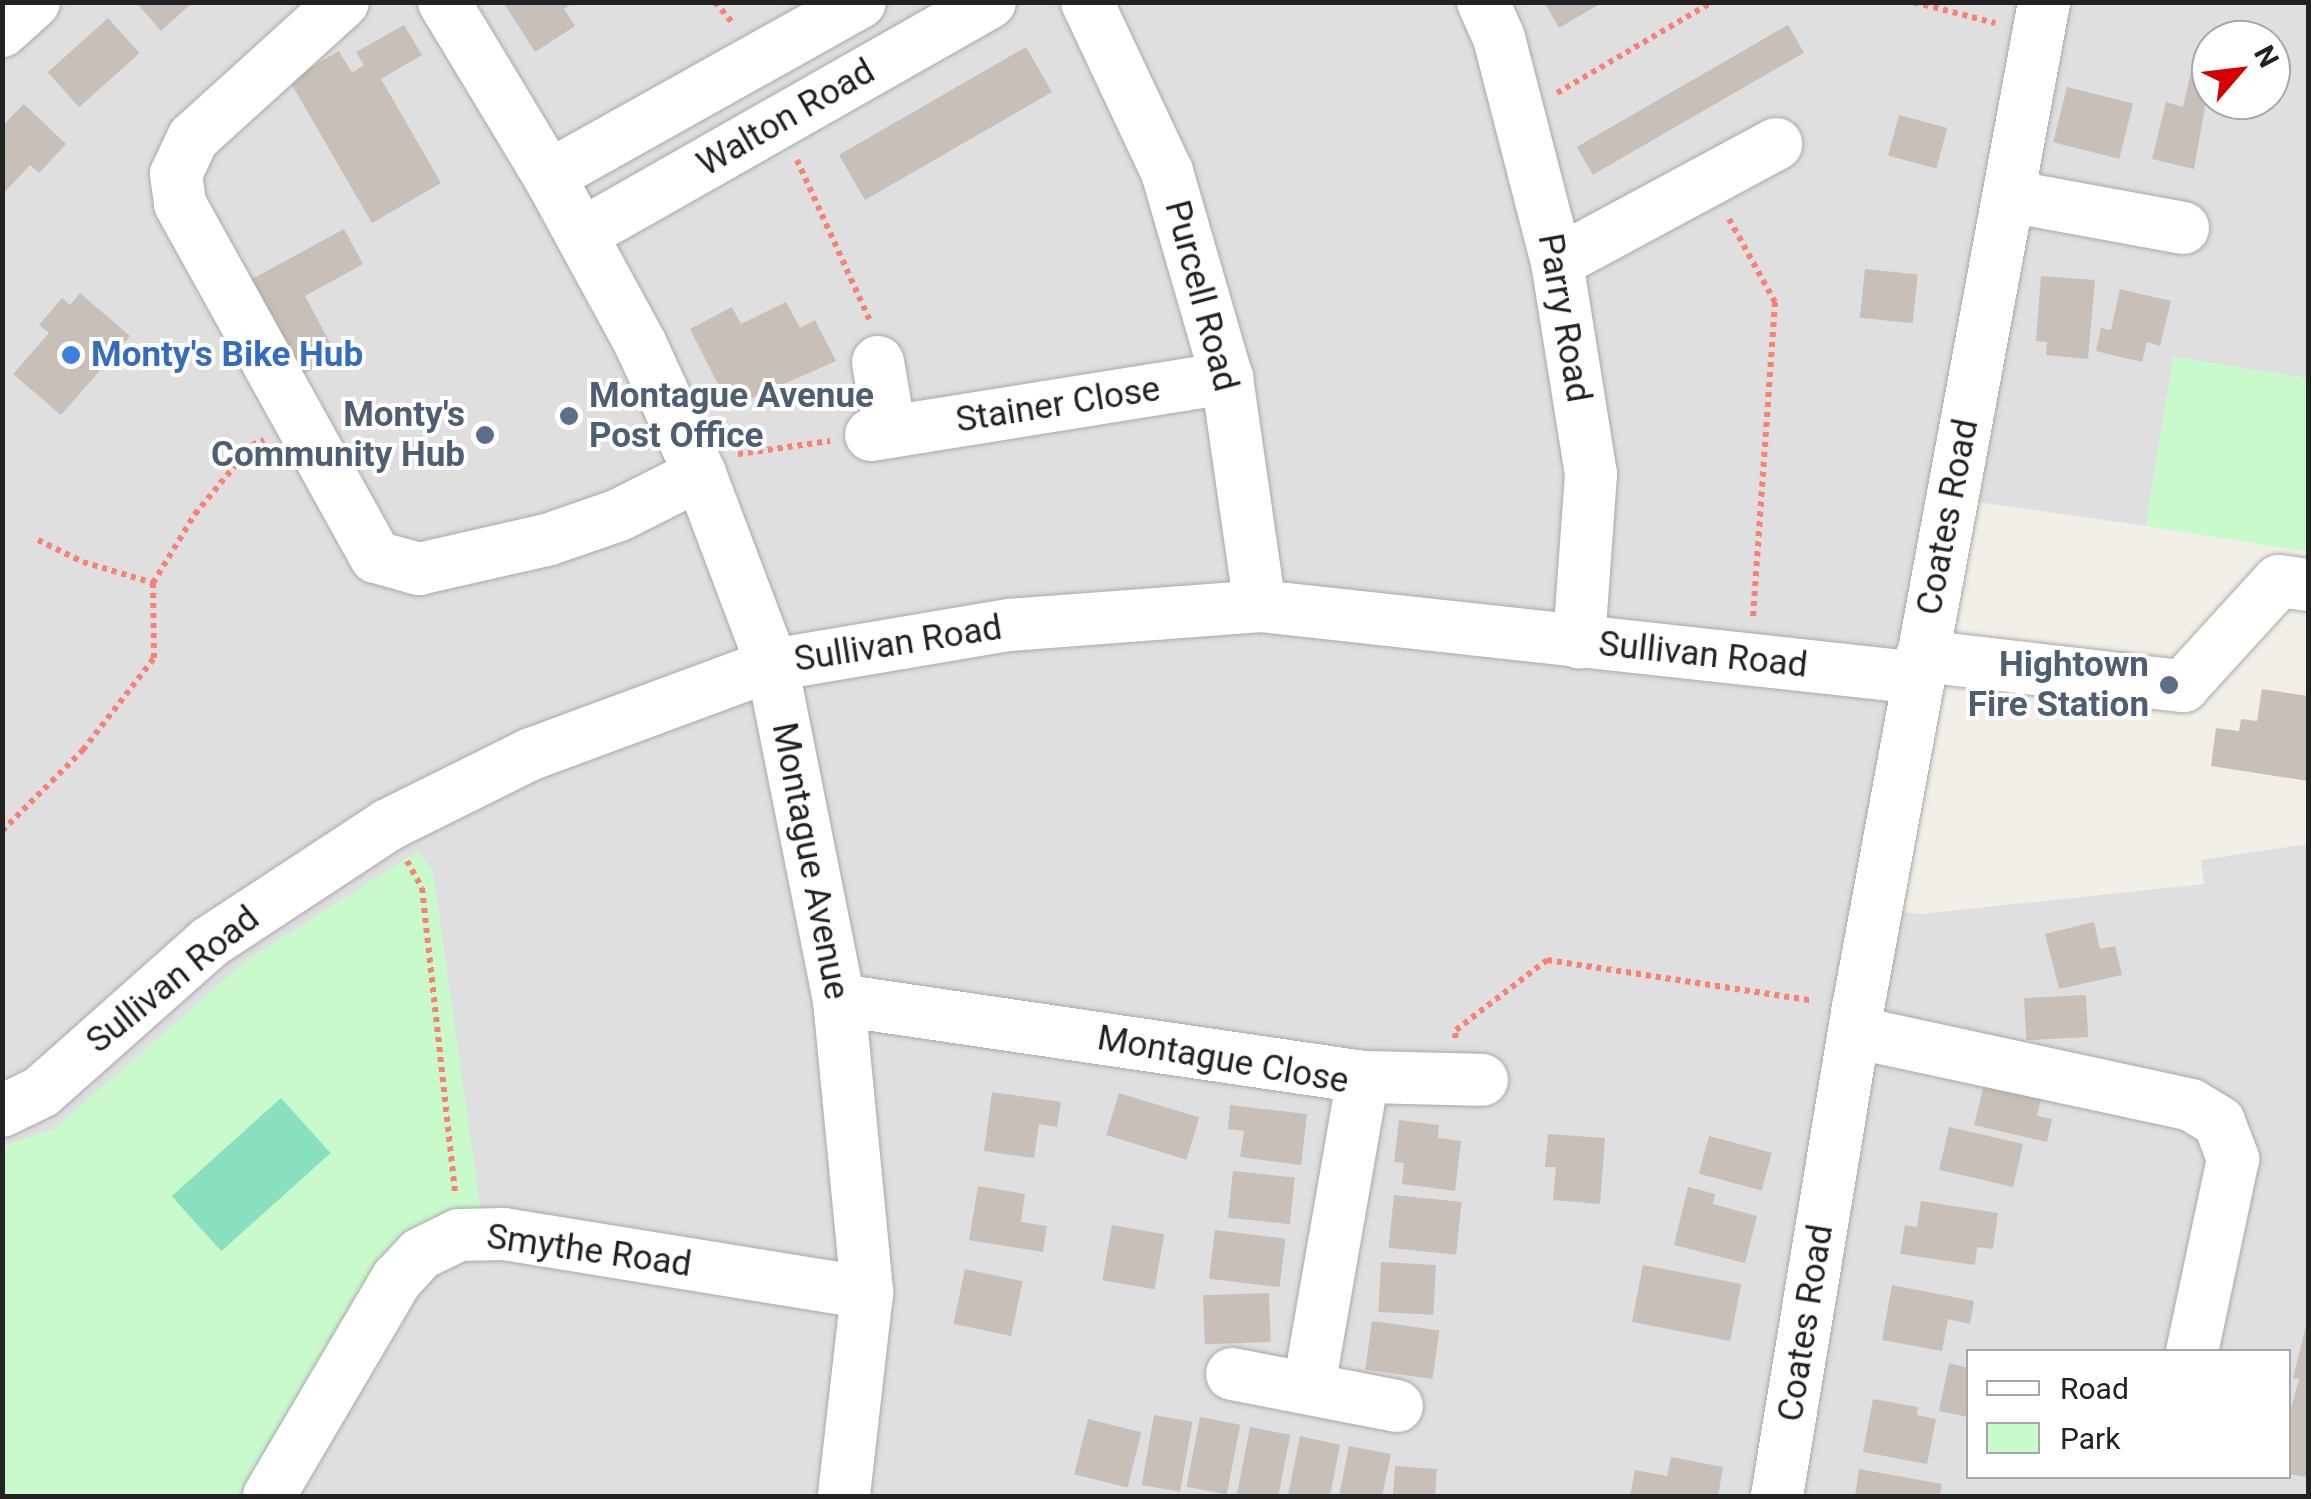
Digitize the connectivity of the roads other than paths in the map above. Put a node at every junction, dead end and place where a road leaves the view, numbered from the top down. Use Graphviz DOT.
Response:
graph roads {
  1 [pos="34,2"];
  2 [pos="343,2"];
  3 [pos="444,2"];
  4 [pos="860,2"];
  5 [pos="990,2"];
  6 [pos="1087,2"];
  7 [pos="1483,2"];
  8 [pos="2041,18"];
  9 [pos="2,31"];
  10 [pos="1776,144"];
  11 [pos="550,176"];
  12 [pos="2008,196"];
  13 [pos="2183,228"];
  14 [pos="582,234"];
  15 [pos="1557,262"];
  16 [pos="878,362"];
  17 [pos="1226,378"];
  18 [pos="697,467"];
  19 [pos="2308,585"];
  20 [pos="1260,606"];
  21 [pos="1579,643"];
  22 [pos="772,665"];
  23 [pos="1920,667"];
  24 [pos="839,1000"];
  25 [pos="1856,1020"];
  26 [pos="1364,1076"];
  27 [pos="1466,1080"];
  28 [pos="2,1111"];
  29 [pos="867,1293"];
  30 [pos="2193,1349"];
  31 [pos="1232,1374"];
  32 [pos="1309,1387"];
  33 [pos="1397,1406"];
  34 [pos="270,1496"];
  35 [pos="844,1496"];
  36 [pos="1777,1496"];
  1 -- 9 [label="street"];
  2 -- 18 [label="street"];
  3 -- 11 [label="street, Montague Avenue"];
  4 -- 11 [label="street, Walton Road"];
  5 -- 14 [label="street, Walton Road"];
  6 -- 17 [label="street, Purcell Road"];
  7 -- 15 [label="street, Parry Road"];
  8 -- 12 [label="street, Coates Road"];
  10 -- 15 [label="street"];
  11 -- 14 [label="street, Montague Avenue"];
  12 -- 13 [label="street"];
  12 -- 23 [label="street, Coates Road"];
  14 -- 18 [label="street, Montague Avenue"];
  15 -- 21 [label="street, Parry Road"];
  16 -- 17 [label="street, Stainer Close"];
  17 -- 20 [label="street, Purcell Road"];
  18 -- 22 [label="street, Montague Avenue"];
  19 -- 23 [label="street, Sullivan Road"];
  20 -- 21 [label="street, Sullivan Road"];
  20 -- 22 [label="street, Sullivan Road"];
  21 -- 23 [label="street, Sullivan Road"];
  22 -- 24 [label="street, Montague Avenue"];
  22 -- 28 [label="street, Sullivan Road"];
  23 -- 25 [label="street, Coates Road"];
  24 -- 26 [label="street, Montague Close"];
  24 -- 29 [label="street, Montague Avenue"];
  25 -- 30 [label="street"];
  25 -- 36 [label="street, Coates Road"];
  26 -- 27 [label="street"];
  26 -- 32 [label="street, Montague Close"];
  29 -- 34 [label="street, Smythe Road"];
  29 -- 35 [label="street, Montague Avenue"];
  31 -- 32 [label="street"];
  32 -- 33 [label="street"];
}
